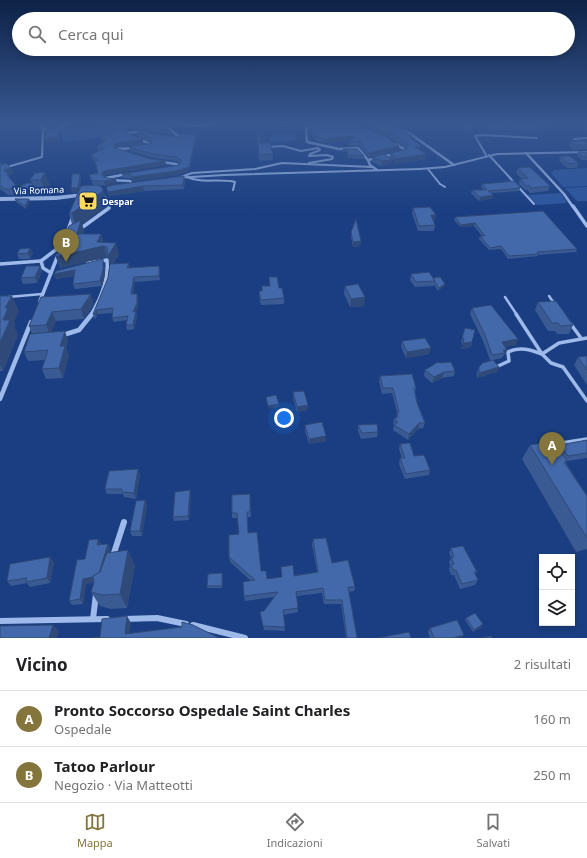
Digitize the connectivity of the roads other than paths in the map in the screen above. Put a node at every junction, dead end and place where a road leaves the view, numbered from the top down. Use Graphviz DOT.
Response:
graph roads {
  1 [pos="41,153"];
  2 [pos="123,153"];
  3 [pos="316,153"];
  4 [pos="363,153"];
  5 [pos="397,153"];
  6 [pos="437,153"];
  7 [pos="526,153"];
  8 [pos="540,153"];
  9 [pos="126,154"];
  10 [pos="488,155"];
  11 [pos="383,156"];
  12 [pos="386,158"];
  13 [pos="368,160"];
  14 [pos="159,162"];
  15 [pos="308,164"];
  16 [pos="454,165"];
  17 [pos="174,168"];
  18 [pos="374,168"];
  19 [pos="428,168"];
  20 [pos="0,170"];
  21 [pos="131,173"];
  22 [pos="187,177"];
  23 [pos="175,178"];
  24 [pos="168,179"];
  25 [pos="140,183"];
  26 [pos="132,184"];
  27 [pos="120,186"];
  28 [pos="445,187"];
  29 [pos="100,190"];
  30 [pos="234,190"];
  31 [pos="92,193"];
  32 [pos="0,199"];
  33 [pos="534,204"];
  34 [pos="74,212"];
  35 [pos="587,226"];
  36 [pos="78,231"];
  37 [pos="63,241"];
  38 [pos="41,261"];
  39 [pos="0,264"];
  40 [pos="84,264"];
  41 [pos="58,273"];
  42 [pos="51,274"];
  43 [pos="42,294"];
  44 [pos="550,296"];
  45 [pos="7,297"];
  46 [pos="505,297"];
  47 [pos="39,303"];
  48 [pos="558,308"];
  49 [pos="33,316"];
  50 [pos="567,320"];
  51 [pos="54,337"];
  52 [pos="581,338"];
  53 [pos="587,338"];
  54 [pos="30,340"];
  55 [pos="22,341"];
  56 [pos="542,354"];
  57 [pos="496,367"];
  58 [pos="0,399"];
  59 [pos="587,401"];
  60 [pos="587,439"];
  61 [pos="555,444"];
  62 [pos="124,522"];
  63 [pos="111,564"];
  64 [pos="97,586"];
  65 [pos="93,619"];
  66 [pos="0,621"];
  67 [pos="245,638"];
  1 -- 20 [label="lane"];
  2 -- 9 [label="street"];
  3 -- 15 [label="lane"];
  4 -- 13 [label="street"];
  5 -- 11 [label="street"];
  6 -- 16 [label="street"];
  7 -- 8 [label="street"];
  7 -- 10 [label="street"];
  7 -- 35 [label="street"];
  10 -- 16 [label="street"];
  10 -- 33 [label="lane"];
  11 -- 12 [label="lane"];
  11 -- 13 [label="street"];
  13 -- 18 [label="street"];
  14 -- 17 [label="street"];
  15 -- 18 [label="lane"];
  15 -- 23 [label="lane"];
  16 -- 19 [label="street"];
  18 -- 19 [label="street"];
  18 -- 22 [label="street"];
  19 -- 28 [label="lane"];
  21 -- 26 [label="street"];
  22 -- 23 [label="street"];
  22 -- 30 [label="lane"];
  23 -- 24 [label="street"];
  25 -- 26 [label="street"];
  26 -- 27 [label="street"];
  29 -- 36 [label="street"];
  31 -- 32 [label="street, Via Romana"];
  34 -- 37 [label="street"];
  37 -- 38 [label="street"];
  37 -- 42 [label="street"];
  38 -- 39 [label="street"];
  38 -- 42 [label="street"];
  40 -- 51 [label="street"];
  41 -- 42 [label="street"];
  42 -- 43 [label="street"];
  43 -- 45 [label="lane"];
  43 -- 47 [label="street"];
  44 -- 48 [label="lane"];
  46 -- 56 [label="lane"];
  49 -- 55 [label="street"];
  50 -- 52 [label="lane"];
  52 -- 53 [label="lane"];
  52 -- 56 [label="lane"];
  54 -- 55 [label="street"];
  55 -- 58 [label="street"];
  56 -- 57 [label="lane"];
  56 -- 59 [label="lane"];
  60 -- 61 [label="lane"];
  62 -- 63 [label="street"];
  64 -- 65 [label="street"];
  65 -- 66 [label="street"];
  65 -- 67 [label="street"];
}
